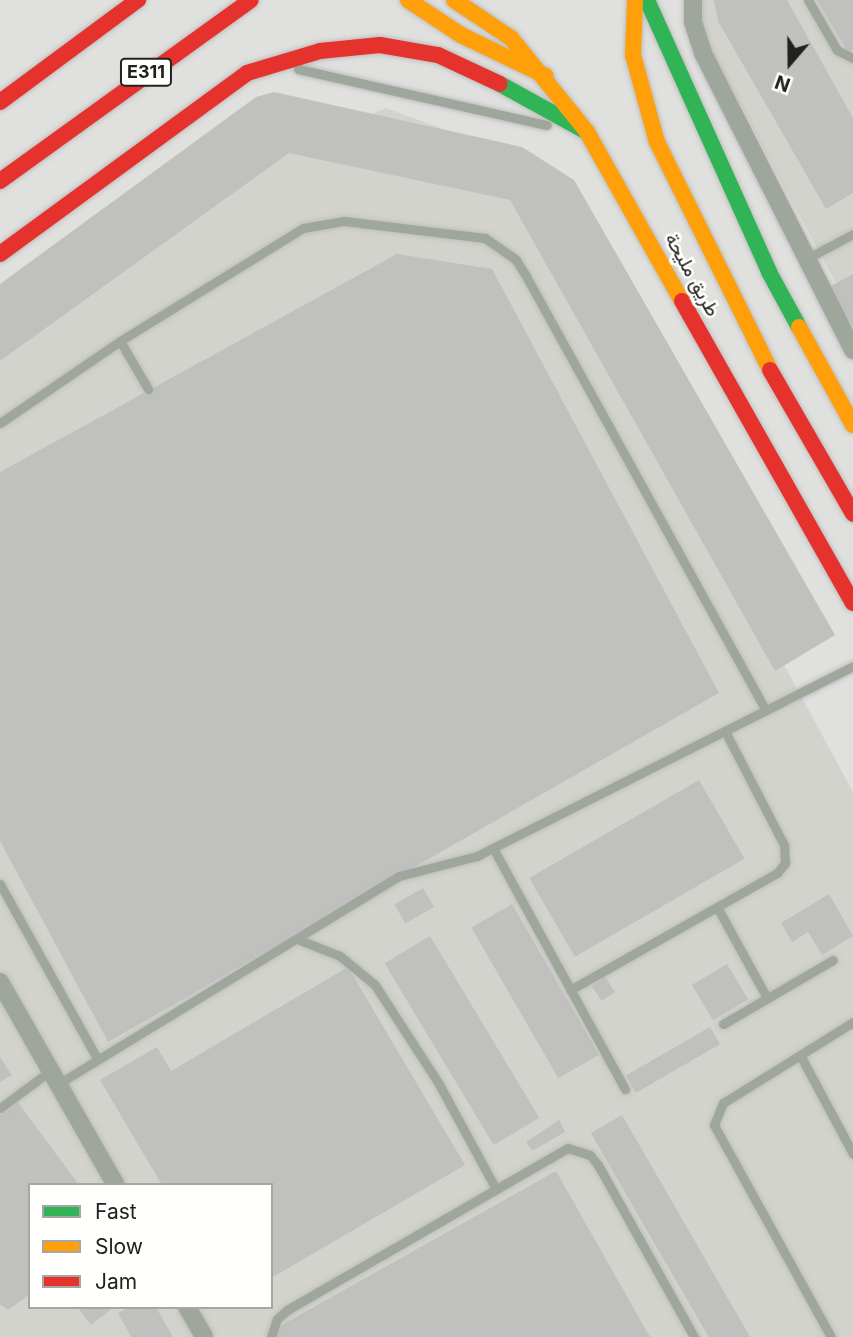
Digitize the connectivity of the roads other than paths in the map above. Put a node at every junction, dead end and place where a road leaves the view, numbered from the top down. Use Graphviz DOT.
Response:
graph roads {
  1 [pos="138,0"];
  2 [pos="251,0"];
  3 [pos="408,0"];
  4 [pos="454,0"];
  5 [pos="635,0"];
  6 [pos="647,0"];
  7 [pos="693,0"];
  8 [pos="808,0"];
  9 [pos="853,58"];
  10 [pos="273,62"];
  11 [pos="546,76"];
  12 [pos="1,101"];
  13 [pos="587,132"];
  14 [pos="0,181"];
  15 [pos="853,234"];
  16 [pos="0,254"];
  17 [pos="806,259"];
  18 [pos="120,341"];
  19 [pos="853,350"];
  20 [pos="148,389"];
  21 [pos="0,423"];
  22 [pos="853,425"];
  23 [pos="853,514"];
  24 [pos="853,603"];
  25 [pos="853,666"];
  26 [pos="766,710"];
  27 [pos="725,731"];
  28 [pos="493,848"];
  29 [pos="416,866"];
  30 [pos="426,866"];
  31 [pos="0,884"];
  32 [pos="717,907"];
  33 [pos="298,939"];
  34 [pos="833,960"];
  35 [pos="0,982"];
  36 [pos="570,990"];
  37 [pos="767,998"];
  38 [pos="853,1022"];
  39 [pos="723,1024"];
  40 [pos="800,1055"];
  41 [pos="98,1060"];
  42 [pos="54,1078"];
  43 [pos="625,1090"];
  44 [pos="0,1108"];
  45 [pos="853,1154"];
  46 [pos="115,1183"];
  47 [pos="495,1187"];
  48 [pos="188,1309"];
  49 [pos="204,1337"];
  50 [pos="271,1337"];
  51 [pos="694,1337"];
  52 [pos="831,1337"];
  1 -- 12 [label="main road"];
  2 -- 14 [label="main road, E311"];
  3 -- 11 [label="main road"];
  4 -- 11 [label="main road, طريق مليحة"];
  5 -- 23 [label="main road"];
  6 -- 22 [label="main road"];
  7 -- 17 [label="street"];
  8 -- 9 [label="lane"];
  10 -- 13 [label="lane"];
  10 -- 13 [label="main road"];
  10 -- 16 [label="main road"];
  11 -- 13 [label="main road, طريق مليحة"];
  13 -- 24 [label="main road, طريق مليحة"];
  15 -- 17 [label="lane"];
  17 -- 19 [label="street"];
  18 -- 20 [label="lane"];
  18 -- 21 [label="lane"];
  18 -- 26 [label="lane"];
  25 -- 26 [label="lane"];
  26 -- 27 [label="lane"];
  27 -- 28 [label="lane"];
  27 -- 32 [label="lane"];
  28 -- 30 [label="lane"];
  28 -- 36 [label="lane"];
  29 -- 30 [label="lane"];
  30 -- 33 [label="lane"];
  31 -- 41 [label="lane"];
  32 -- 36 [label="lane"];
  32 -- 37 [label="lane"];
  33 -- 41 [label="lane"];
  33 -- 47 [label="lane"];
  34 -- 37 [label="lane"];
  35 -- 42 [label="street"];
  36 -- 43 [label="lane"];
  37 -- 39 [label="lane"];
  38 -- 40 [label="lane"];
  40 -- 45 [label="lane"];
  40 -- 52 [label="lane"];
  41 -- 42 [label="lane"];
  42 -- 44 [label="lane"];
  42 -- 46 [label="street"];
  47 -- 50 [label="lane"];
  47 -- 51 [label="lane"];
  48 -- 49 [label="street"];
}
